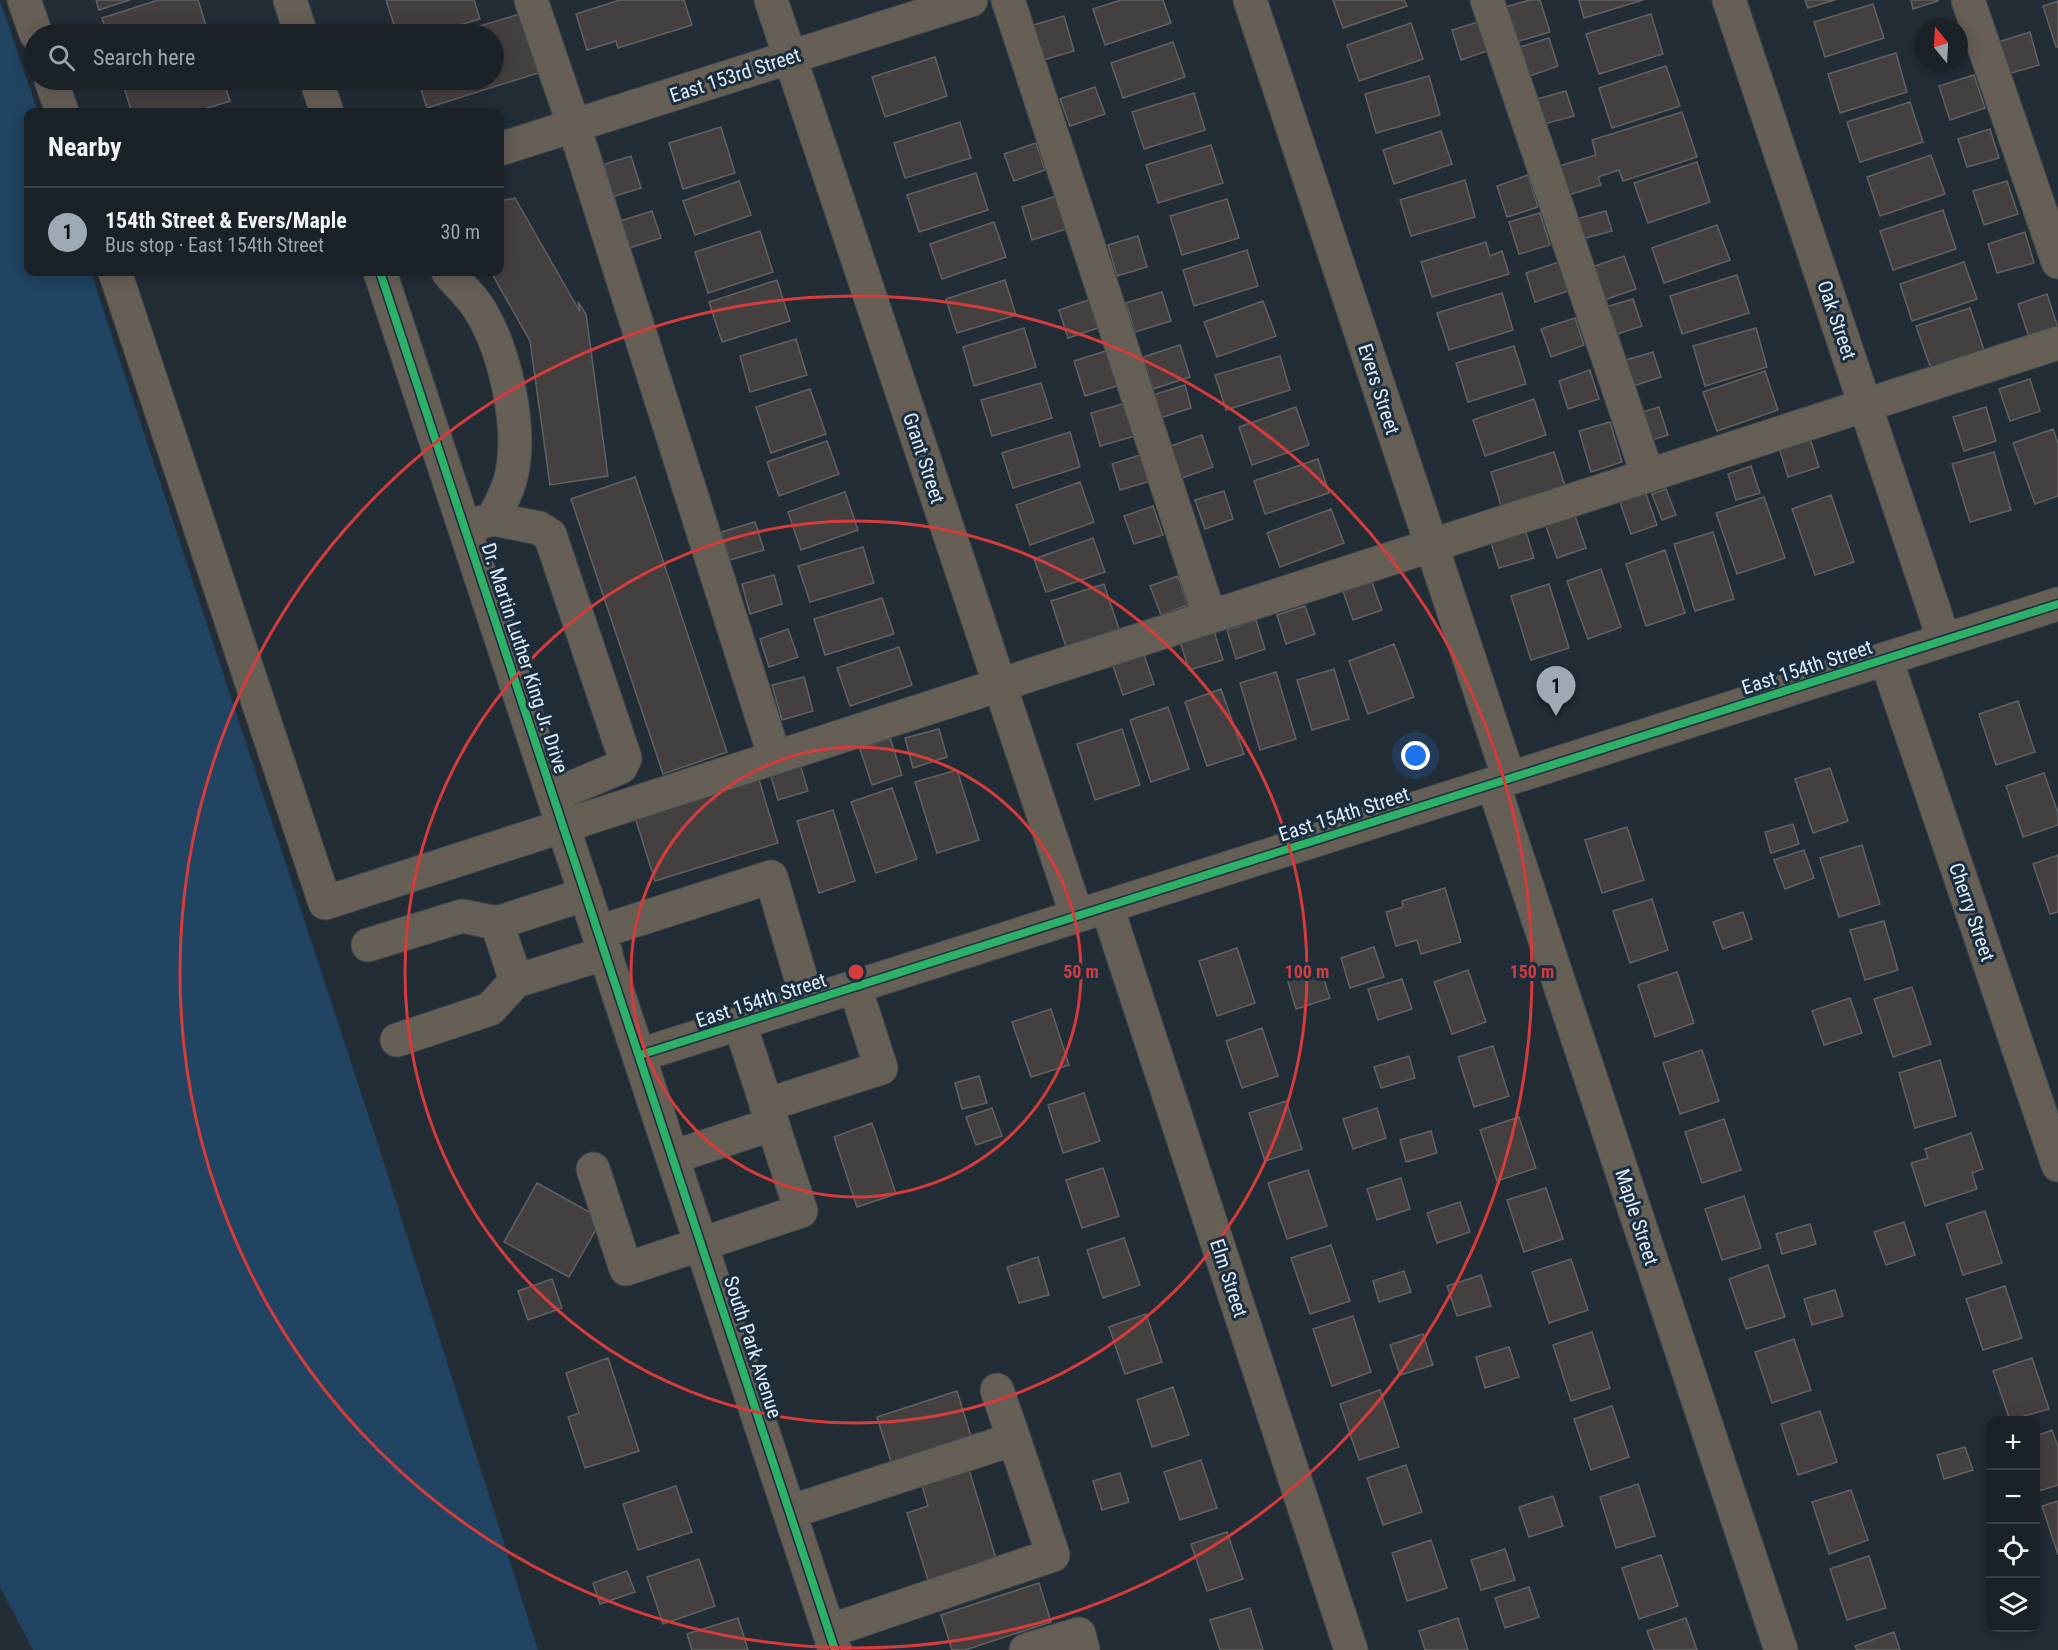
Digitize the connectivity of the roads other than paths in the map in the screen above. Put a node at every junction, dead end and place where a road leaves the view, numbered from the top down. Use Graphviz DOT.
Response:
graph roads {
  1 [pos="24,0"];
  2 [pos="290,0"];
  3 [pos="531,0"];
  4 [pos="771,0"];
  5 [pos="971,0"];
  6 [pos="1008,0"];
  7 [pos="1250,0"];
  8 [pos="1487,0"];
  9 [pos="1729,0"];
  10 [pos="1968,0"];
  11 [pos="32,24"];
  12 [pos="298,24"];
  13 [pos="790,57"];
  14 [pos="54,90"];
  15 [pos="319,90"];
  16 [pos="61,108"];
  17 [pos="326,108"];
  18 [pos="574,126"];
  19 [pos="504,148"];
  20 [pos="2058,262"];
  21 [pos="117,276"];
  22 [pos="382,276"];
  23 [pos="451,276"];
  24 [pos="2058,343"];
  25 [pos="1866,406"];
  26 [pos="1648,476"];
  27 [pos="479,523"];
  28 [pos="1431,546"];
  29 [pos="2058,604"];
  30 [pos="1210,617"];
  31 [pos="1944,640"];
  32 [pos="1886,659"];
  33 [pos="1000,685"];
  34 [pos="775,758"];
  35 [pos="1501,781"];
  36 [pos="554,795"];
  37 [pos="564,826"];
  38 [pos="586,894"];
  39 [pos="1092,911"];
  40 [pos="497,923"];
  41 [pos="602,942"];
  42 [pos="368,945"];
  43 [pos="516,981"];
  44 [pos="855,987"];
  45 [pos="808,1002"];
  46 [pos="740,1024"];
  47 [pos="397,1041"];
  48 [pos="640,1055"];
  49 [pos="770,1114"];
  50 [pos="673,1157"];
  51 [pos="2058,1165"];
  52 [pos="593,1169"];
  53 [pos="702,1244"];
  54 [pos="997,1390"];
  55 [pos="1014,1439"];
  56 [pos="790,1512"];
  57 [pos="832,1641"];
  58 [pos="1026,1650"];
  59 [pos="1083,1650"];
  60 [pos="1351,1650"];
  61 [pos="1780,1650"];
  1 -- 11 [label="street"];
  2 -- 12 [label="street"];
  3 -- 18 [label="street"];
  4 -- 13 [label="street, Grant Street"];
  5 -- 13 [label="street, East 153rd Street"];
  6 -- 30 [label="street"];
  7 -- 28 [label="street, Evers Street"];
  8 -- 26 [label="street"];
  9 -- 25 [label="street, Oak Street"];
  10 -- 20 [label="street"];
  13 -- 18 [label="street, East 153rd Street"];
  13 -- 33 [label="street, Grant Street"];
  14 -- 16 [label="street"];
  15 -- 17 [label="street"];
  18 -- 19 [label="street, East 153rd Street"];
  18 -- 34 [label="street"];
  21 -- 37 [label="street"];
  22 -- 27 [label="street, Dr. Martin Luther King Jr. Drive"];
  23 -- 27 [label="street"];
  24 -- 25 [label="street"];
  25 -- 26 [label="street"];
  25 -- 31 [label="street, Oak Street"];
  26 -- 28 [label="street"];
  27 -- 36 [label="street, Dr. Martin Luther King Jr. Drive"];
  27 -- 36 [label="street"];
  28 -- 30 [label="street"];
  28 -- 35 [label="street, Evers Street"];
  29 -- 31 [label="street, East 154th Street"];
  30 -- 33 [label="street"];
  31 -- 32 [label="street, East 154th Street"];
  32 -- 35 [label="street, East 154th Street"];
  32 -- 51 [label="street, Cherry Street"];
  33 -- 34 [label="street"];
  33 -- 39 [label="street, Grant Street"];
  34 -- 37 [label="street"];
  35 -- 39 [label="street, East 154th Street"];
  35 -- 61 [label="street, Maple Street"];
  36 -- 37 [label="street, Dr. Martin Luther King Jr. Drive"];
  37 -- 38 [label="street, Dr. Martin Luther King Jr. Drive"];
  38 -- 40 [label="street"];
  38 -- 41 [label="street, Dr. Martin Luther King Jr. Drive"];
  39 -- 44 [label="street, East 154th Street"];
  39 -- 60 [label="street, Elm Street"];
  40 -- 42 [label="street"];
  40 -- 43 [label="street"];
  41 -- 43 [label="street"];
  41 -- 45 [label="street"];
  41 -- 48 [label="street, Dr. Martin Luther King Jr. Drive"];
  43 -- 47 [label="street"];
  44 -- 45 [label="street, East 154th Street"];
  44 -- 49 [label="street"];
  45 -- 46 [label="street, East 154th Street"];
  46 -- 48 [label="street, East 154th Street"];
  46 -- 49 [label="street"];
  48 -- 50 [label="street, South Park Avenue"];
  49 -- 50 [label="street"];
  49 -- 53 [label="street"];
  50 -- 53 [label="street, South Park Avenue"];
  52 -- 53 [label="street"];
  53 -- 56 [label="street, South Park Avenue"];
  54 -- 55 [label="street"];
  55 -- 56 [label="street"];
  55 -- 57 [label="street"];
  56 -- 57 [label="street, South Park Avenue"];
  58 -- 59 [label="street"];
}
